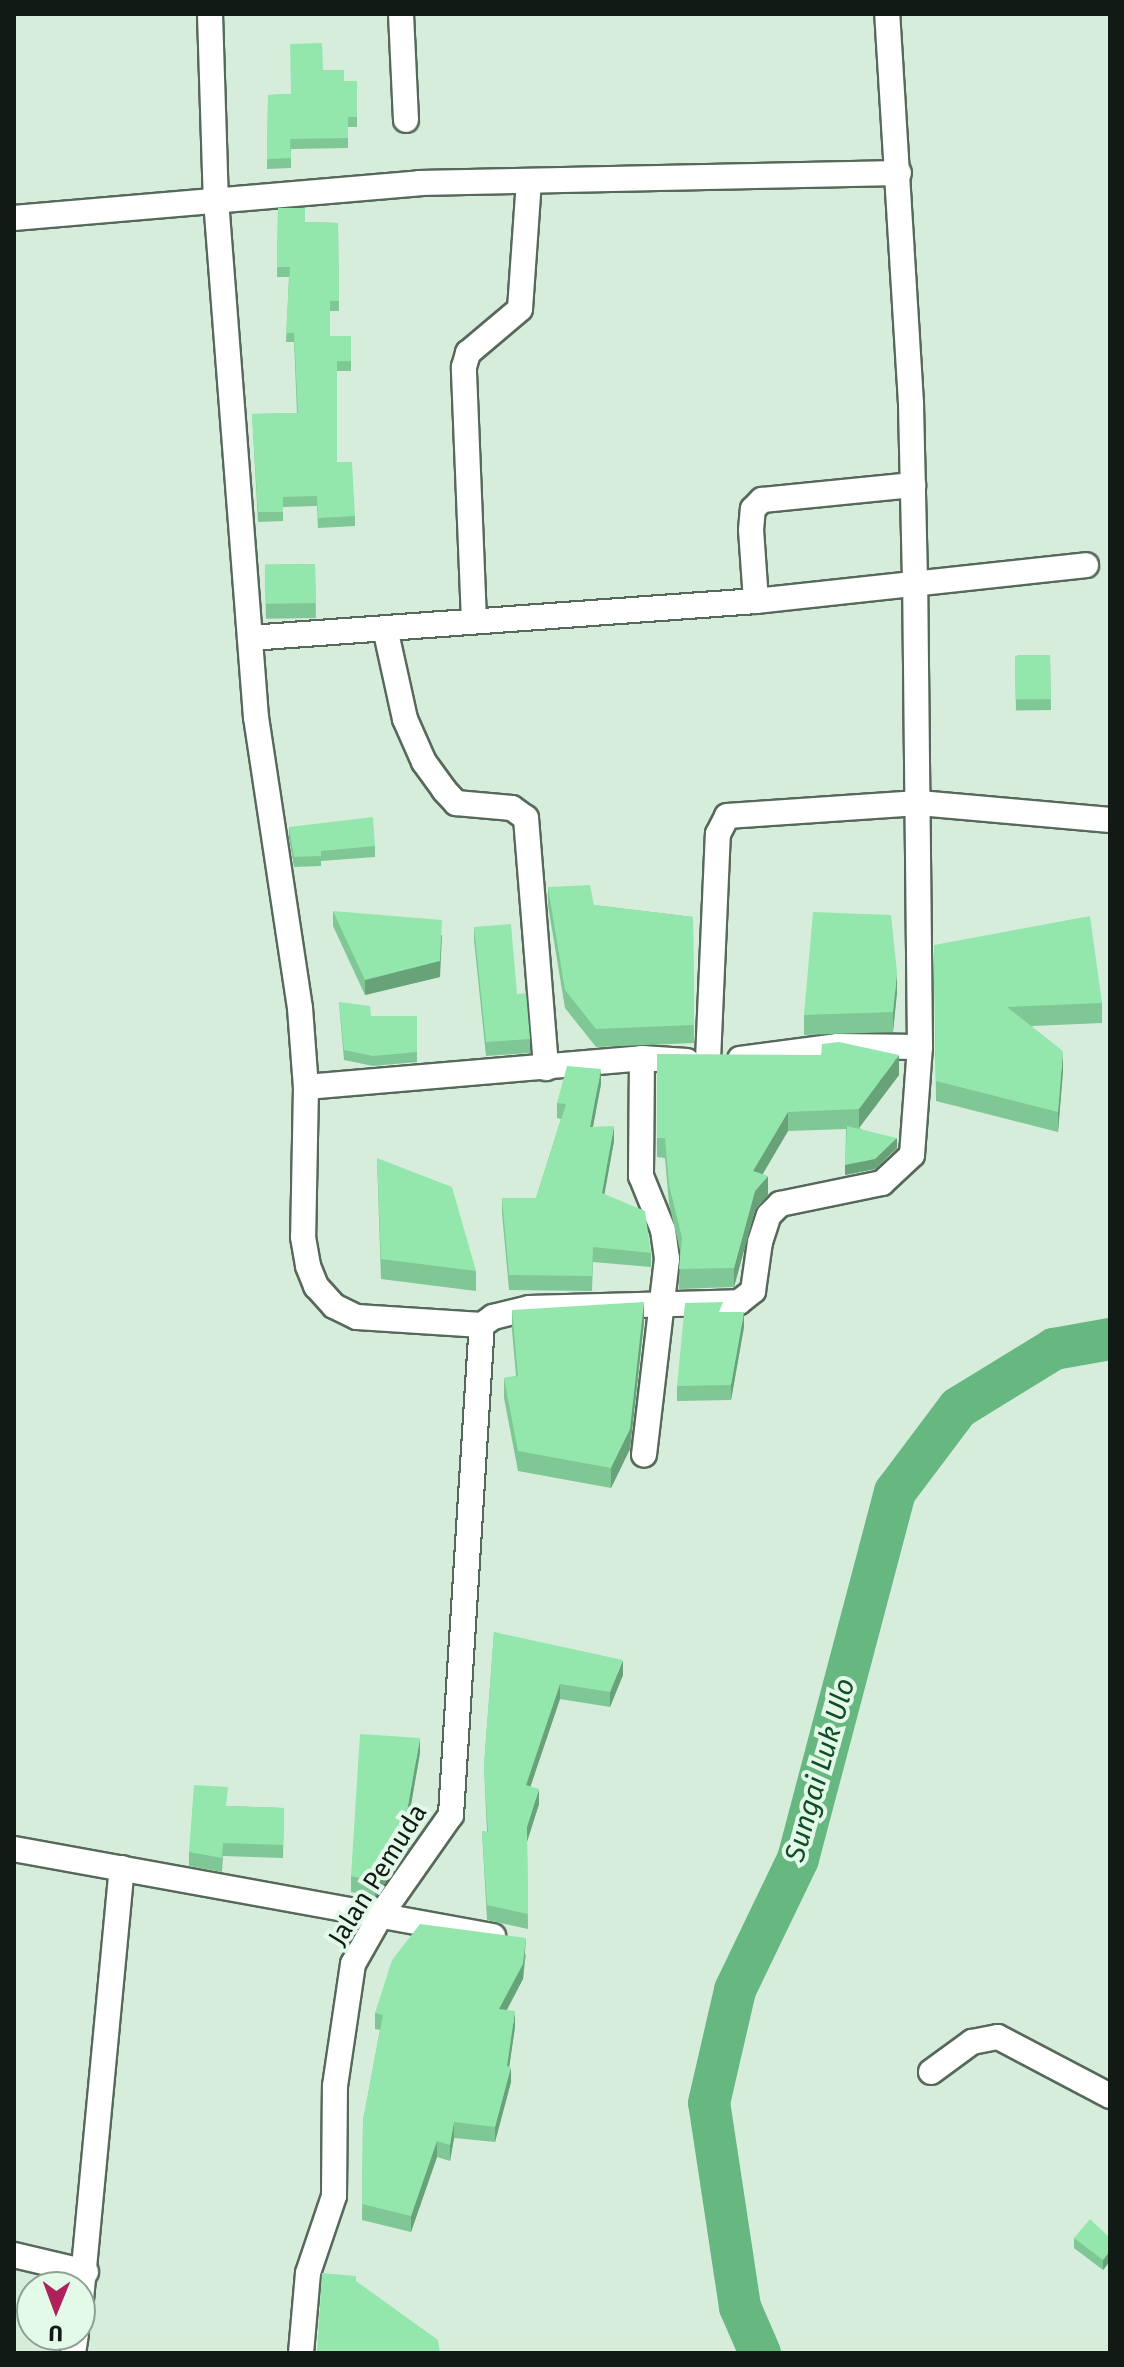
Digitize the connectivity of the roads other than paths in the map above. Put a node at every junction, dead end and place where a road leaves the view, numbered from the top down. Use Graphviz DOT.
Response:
graph roads {
  1 [pos="210,14"];
  2 [pos="401,14"];
  3 [pos="887,14"];
  4 [pos="406,120"];
  5 [pos="899,173"];
  6 [pos="529,181"];
  7 [pos="216,200"];
  8 [pos="14,218"];
  9 [pos="913,485"];
  10 [pos="1086,565"];
  11 [pos="915,581"];
  12 [pos="756,601"];
  13 [pos="474,621"];
  14 [pos="385,628"];
  15 [pos="250,638"];
  16 [pos="919,803"];
  17 [pos="1110,820"];
  18 [pos="920,1047"];
  19 [pos="642,1058"];
  20 [pos="708,1060"];
  21 [pos="546,1068"];
  22 [pos="306,1087"];
  23 [pos="661,1307"];
  24 [pos="482,1325"];
  25 [pos="644,1455"];
  26 [pos="14,1849"];
  27 [pos="122,1868"];
  28 [pos="382,1913"];
  29 [pos="519,1941"];
  30 [pos="931,2072"];
  31 [pos="1110,2096"];
  32 [pos="14,2255"];
  33 [pos="82,2271"];
  34 [pos="86,2271"];
  35 [pos="301,2353"];
  1 -- 7 [label="street"];
  2 -- 4 [label="street"];
  3 -- 5 [label="street"];
  5 -- 6 [label="street"];
  5 -- 9 [label="street"];
  6 -- 7 [label="street"];
  6 -- 13 [label="street"];
  7 -- 8 [label="street"];
  7 -- 15 [label="street"];
  9 -- 11 [label="street"];
  9 -- 12 [label="street"];
  10 -- 11 [label="street"];
  11 -- 12 [label="street"];
  11 -- 16 [label="street"];
  12 -- 13 [label="street"];
  13 -- 14 [label="street"];
  14 -- 15 [label="street"];
  14 -- 21 [label="street"];
  15 -- 22 [label="street"];
  16 -- 17 [label="street"];
  16 -- 18 [label="street"];
  16 -- 20 [label="street"];
  18 -- 20 [label="street"];
  18 -- 23 [label="street"];
  19 -- 20 [label="street"];
  19 -- 21 [label="street"];
  19 -- 23 [label="street"];
  21 -- 22 [label="street"];
  22 -- 24 [label="street"];
  23 -- 24 [label="street"];
  23 -- 25 [label="street"];
  24 -- 28 [label="street, Jalan Pemuda"];
  26 -- 27 [label="street"];
  27 -- 28 [label="street"];
  27 -- 34 [label="street"];
  28 -- 29 [label="street"];
  28 -- 35 [label="street, Jalan Pemuda"];
  30 -- 31 [label="street"];
  32 -- 33 [label="street"];
}
